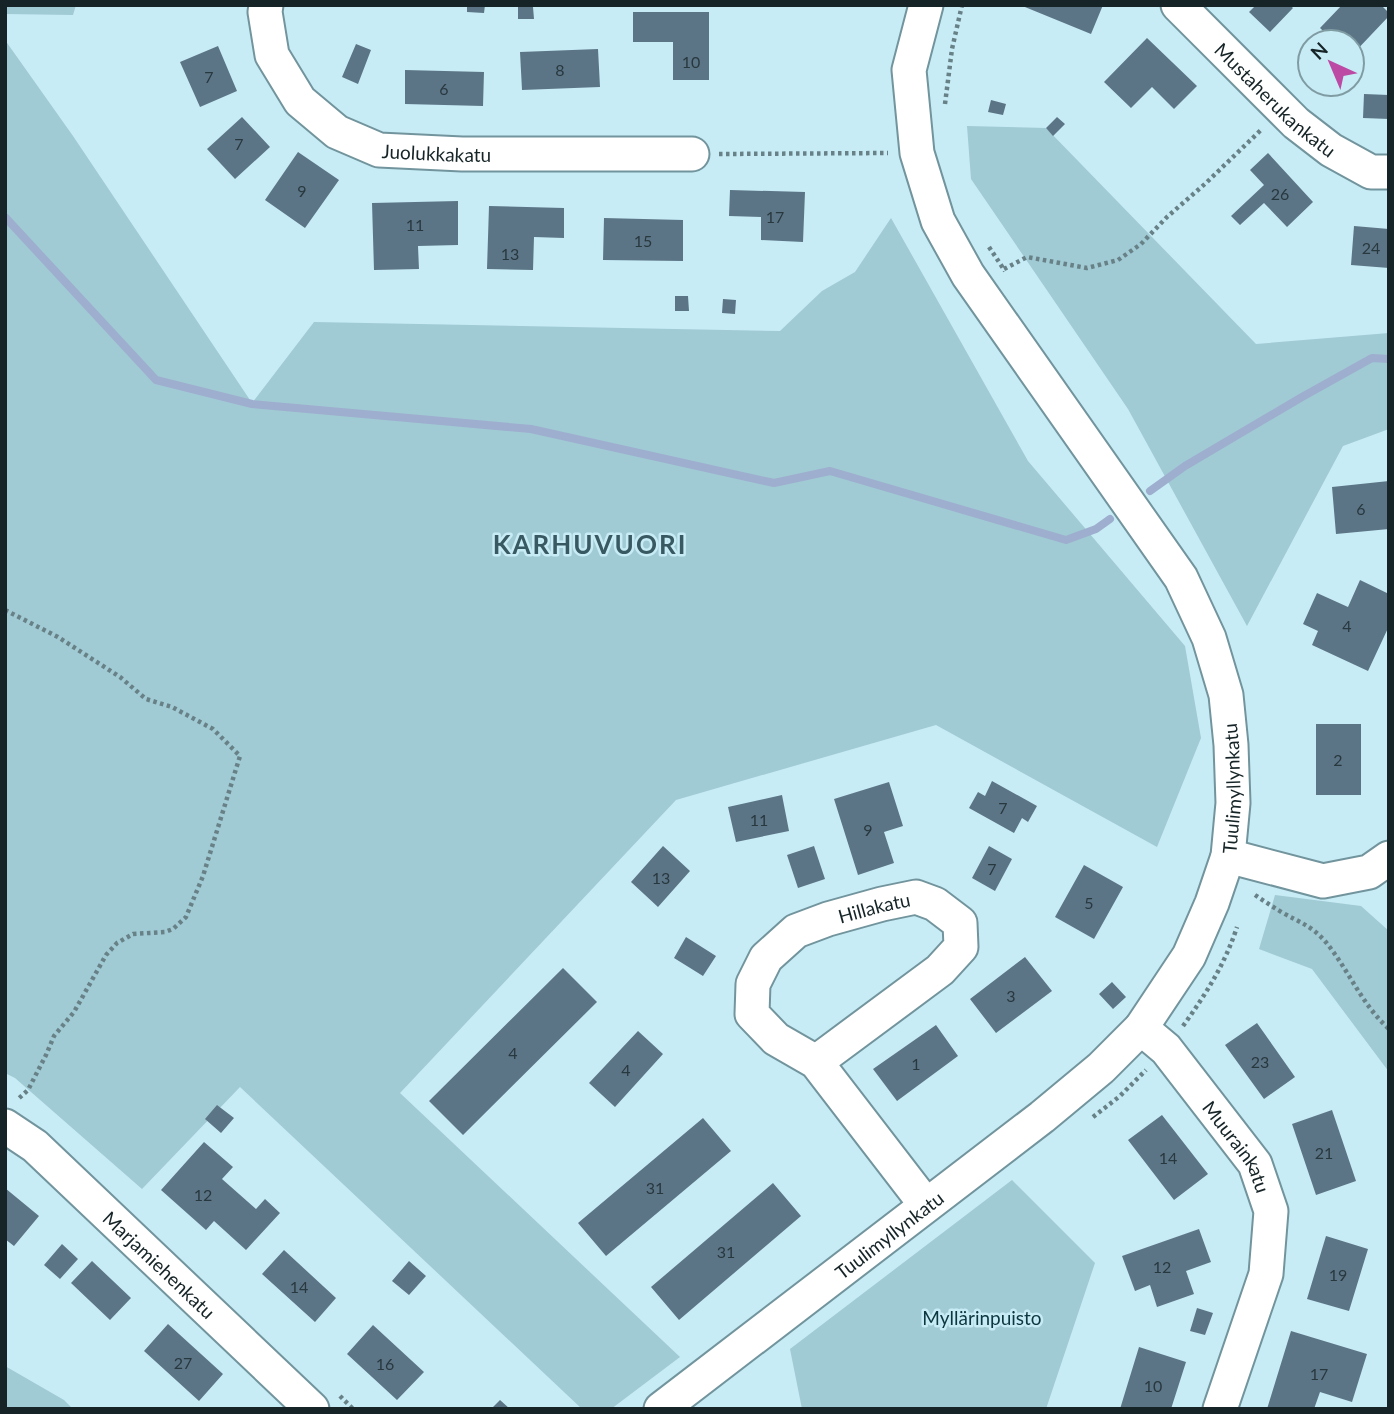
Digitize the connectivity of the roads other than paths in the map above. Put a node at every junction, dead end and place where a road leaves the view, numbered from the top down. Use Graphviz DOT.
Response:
graph roads {
  1 [pos="266,5"];
  2 [pos="926,5"];
  3 [pos="1178,5"];
  4 [pos="692,154"];
  5 [pos="1389,172"];
  6 [pos="1389,858"];
  7 [pos="1244,870"];
  8 [pos="1142,1028"];
  9 [pos="816,1062"];
  10 [pos="11,1113"];
  11 [pos="926,1205"];
  12 [pos="312,1409"];
  13 [pos="661,1409"];
  14 [pos="1220,1409"];
  1 -- 4 [label="street, Juolukkakatu"];
  2 -- 7 [label="street, Tuulimyllynkatu"];
  3 -- 5 [label="street, Mustaherukankatu"];
  6 -- 7 [label="street"];
  7 -- 8 [label="street, Tuulimyllynkatu"];
  8 -- 11 [label="street, Tuulimyllynkatu"];
  8 -- 14 [label="street, Muurainkatu"];
  9 -- 9 [label="street, Hillakatu"];
  9 -- 11 [label="street, Hillakatu"];
  10 -- 12 [label="street, Marjamiehenkatu"];
  11 -- 13 [label="street, Tuulimyllynkatu"];
}
